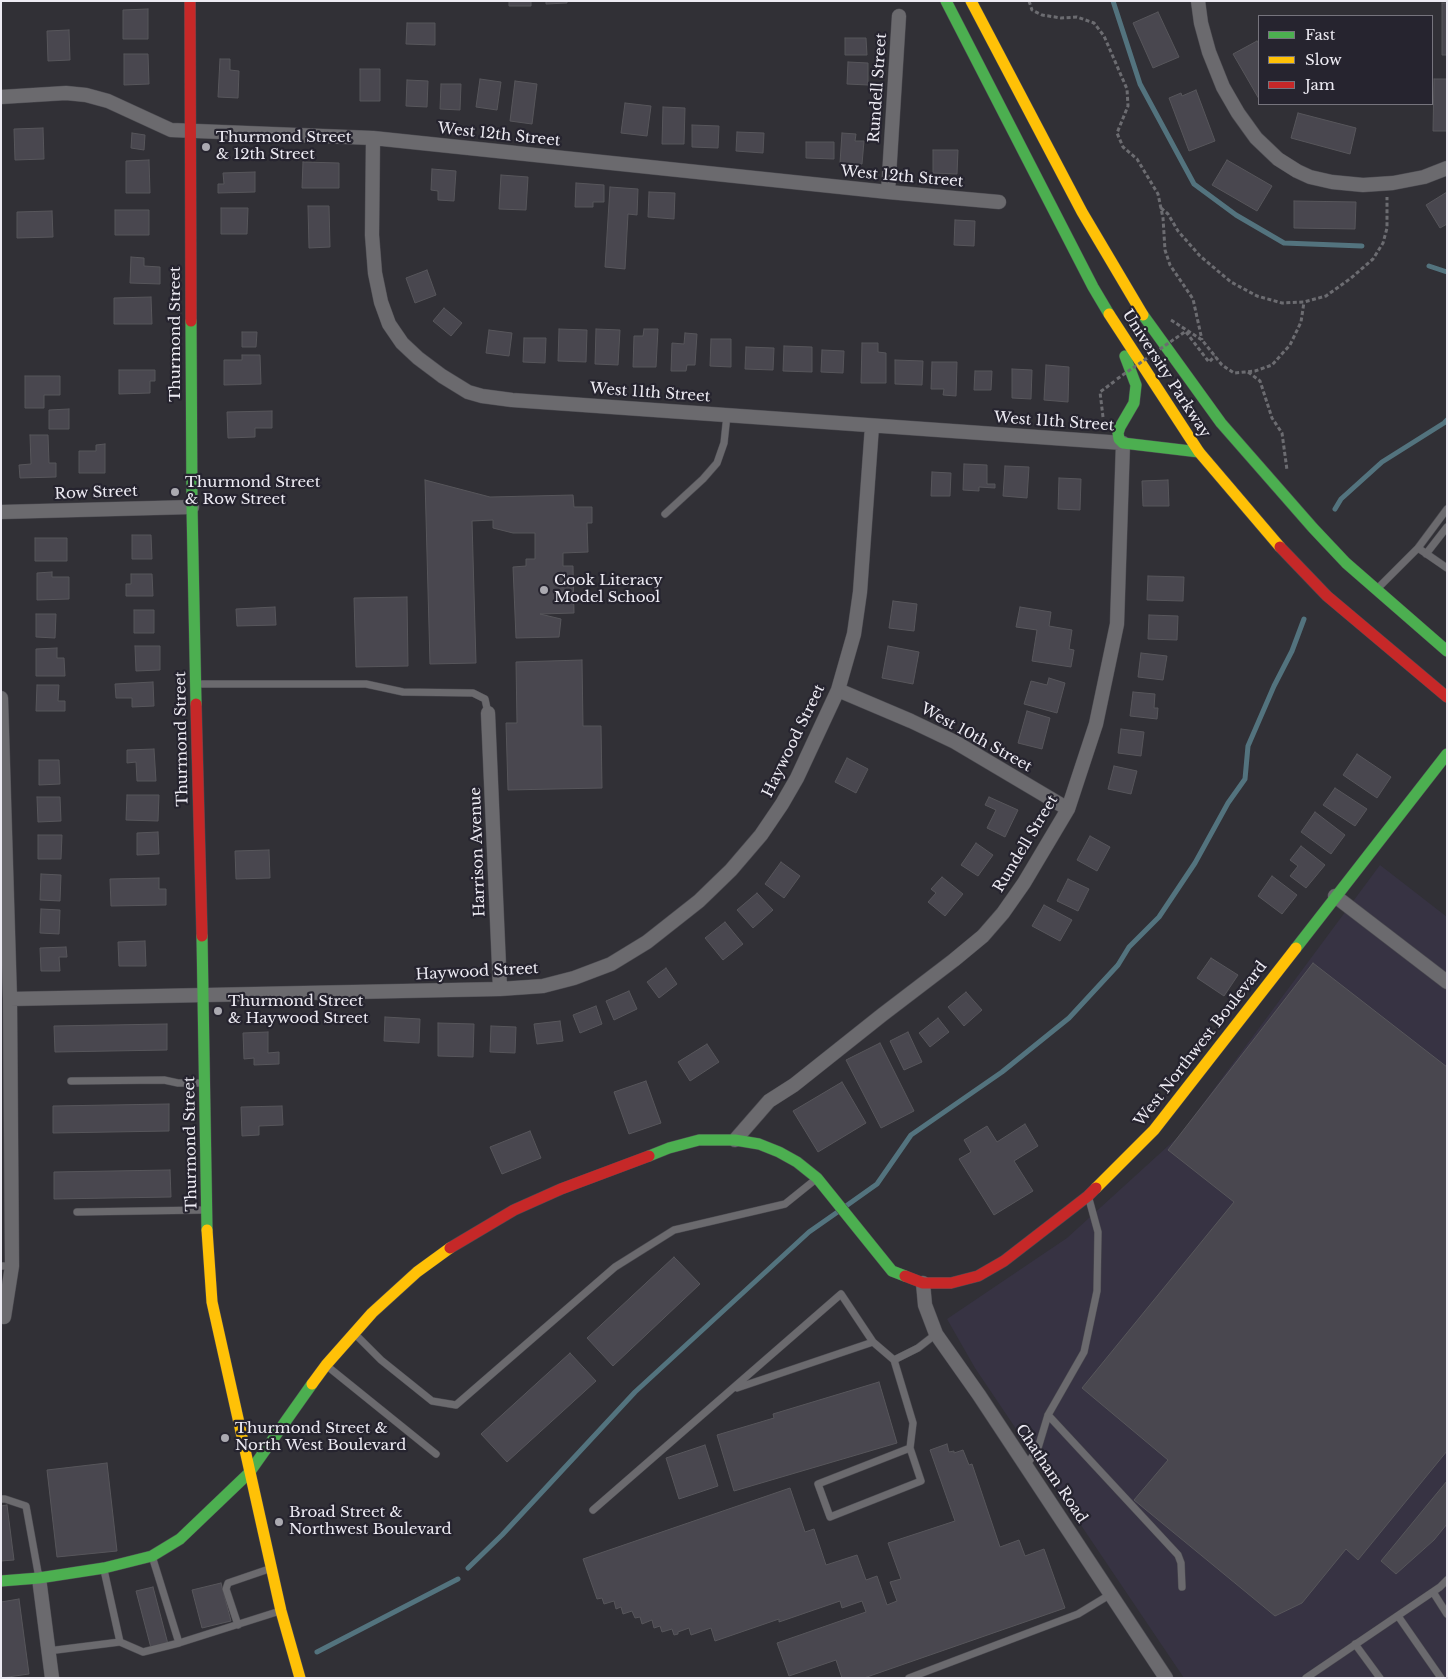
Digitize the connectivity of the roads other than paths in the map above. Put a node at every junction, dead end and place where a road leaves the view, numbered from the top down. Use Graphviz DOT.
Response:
graph roads {
  1 [pos="190,1"];
  2 [pos="946,1"];
  3 [pos="971,1"];
  4 [pos="1198,1"];
  5 [pos="899,16"];
  6 [pos="1,97"];
  7 [pos="190,132"];
  8 [pos="373,138"];
  9 [pos="1447,168"];
  10 [pos="888,192"];
  11 [pos="999,202"];
  12 [pos="1117,327"];
  13 [pos="727,415"];
  14 [pos="872,426"];
  15 [pos="1123,443"];
  16 [pos="1199,452"];
  17 [pos="192,507"];
  18 [pos="1447,509"];
  19 [pos="1,512"];
  20 [pos="665,514"];
  21 [pos="1447,527"];
  22 [pos="1418,548"];
  23 [pos="1426,554"];
  24 [pos="1447,568"];
  25 [pos="1376,590"];
  26 [pos="1447,651"];
  27 [pos="195,684"];
  28 [pos="838,690"];
  29 [pos="1,698"];
  30 [pos="1447,698"];
  31 [pos="488,713"];
  32 [pos="1447,754"];
  33 [pos="1068,809"];
  34 [pos="1335,896"];
  35 [pos="1447,982"];
  36 [pos="500,990"];
  37 [pos="204,996"];
  38 [pos="10,999"];
  39 [pos="70,1081"];
  40 [pos="205,1083"];
  41 [pos="5,1119"];
  42 [pos="735,1140"];
  43 [pos="817,1178"];
  44 [pos="1088,1196"];
  45 [pos="207,1210"];
  46 [pos="77,1212"];
  47 [pos="6,1266"];
  48 [pos="923,1283"];
  49 [pos="3,1320"];
  50 [pos="354,1332"];
  51 [pos="936,1334"];
  52 [pos="873,1342"];
  53 [pos="894,1360"];
  54 [pos="326,1365"];
  55 [pos="732,1389"];
  56 [pos="1048,1415"];
  57 [pos="910,1448"];
  58 [pos="436,1454"];
  59 [pos="1026,1466"];
  60 [pos="250,1473"];
  61 [pos="1,1499"];
  62 [pos="593,1510"];
  63 [pos="152,1556"];
  64 [pos="104,1568"];
  65 [pos="272,1568"];
  66 [pos="39,1578"];
  67 [pos="1447,1580"];
  68 [pos="1,1581"];
  69 [pos="1182,1587"];
  70 [pos="1432,1592"];
  71 [pos="1111,1594"];
  72 [pos="282,1611"];
  73 [pos="1447,1614"];
  74 [pos="1398,1616"];
  75 [pos="238,1625"];
  76 [pos="120,1642"];
  77 [pos="179,1643"];
  78 [pos="1355,1644"];
  79 [pos="47,1652"];
  80 [pos="52,1678"];
  81 [pos="300,1678"];
  82 [pos="909,1678"];
  83 [pos="1166,1678"];
  84 [pos="1306,1678"];
  85 [pos="1380,1678"];
  86 [pos="1441,1678"];
  1 -- 7 [label="main road, Thurmond Street"];
  2 -- 12 [label="main road, University Parkway"];
  3 -- 25 [label="main road, University Parkway"];
  4 -- 9 [label="street"];
  5 -- 10 [label="street, Rundell Street"];
  6 -- 7 [label="street, West 12th Street"];
  7 -- 8 [label="street, West 12th Street"];
  7 -- 17 [label="main road, Thurmond Street"];
  8 -- 10 [label="street, West 12th Street"];
  8 -- 13 [label="street, West 11th Street"];
  10 -- 11 [label="street, West 12th Street"];
  12 -- 15 [label="main road"];
  12 -- 16 [label="main road, University Parkway"];
  13 -- 14 [label="street, West 11th Street"];
  13 -- 20 [label="lane"];
  14 -- 15 [label="street, West 11th Street"];
  14 -- 28 [label="street, Haywood Street"];
  15 -- 16 [label="main road"];
  15 -- 33 [label="street, Rundell Street"];
  16 -- 30 [label="main road, University Parkway"];
  17 -- 19 [label="street, Row Street"];
  17 -- 27 [label="main road, Thurmond Street"];
  18 -- 22 [label="lane"];
  21 -- 23 [label="lane"];
  22 -- 23 [label="lane"];
  22 -- 25 [label="lane"];
  23 -- 24 [label="lane"];
  25 -- 26 [label="main road, University Parkway"];
  27 -- 31 [label="lane"];
  27 -- 37 [label="main road, Thurmond Street"];
  28 -- 33 [label="street, West 10th Street"];
  28 -- 36 [label="street, Haywood Street"];
  29 -- 38 [label="street"];
  31 -- 36 [label="street, Harrison Avenue"];
  32 -- 34 [label="main road, West Northwest Boulevard"];
  33 -- 42 [label="street, Rundell Street"];
  34 -- 35 [label="street"];
  34 -- 44 [label="main road, West Northwest Boulevard"];
  36 -- 37 [label="street, Haywood Street"];
  37 -- 38 [label="street, Haywood Street"];
  37 -- 40 [label="main road, Thurmond Street"];
  38 -- 41 [label="street"];
  39 -- 40 [label="lane"];
  40 -- 45 [label="main road, Thurmond Street"];
  41 -- 47 [label="street"];
  42 -- 43 [label="main road, West Northwest Boulevard"];
  42 -- 50 [label="main road, West Northwest Boulevard"];
  43 -- 48 [label="main road, West Northwest Boulevard"];
  43 -- 50 [label="lane"];
  44 -- 48 [label="main road, West Northwest Boulevard"];
  44 -- 56 [label="lane"];
  45 -- 46 [label="lane"];
  45 -- 60 [label="main road, Thurmond Street"];
  47 -- 49 [label="street"];
  48 -- 51 [label="street, Chatham Road"];
  50 -- 54 [label="main road, West Northwest Boulevard"];
  51 -- 53 [label="lane"];
  51 -- 59 [label="street, Chatham Road"];
  52 -- 53 [label="lane"];
  52 -- 55 [label="lane"];
  52 -- 55 [label="lane"];
  53 -- 57 [label="lane"];
  54 -- 58 [label="lane"];
  54 -- 60 [label="main road, West Northwest Boulevard"];
  55 -- 62 [label="lane"];
  56 -- 59 [label="lane"];
  56 -- 69 [label="lane"];
  57 -- 57 [label="lane"];
  59 -- 71 [label="street, Chatham Road"];
  60 -- 63 [label="main road, West Northwest Boulevard"];
  60 -- 65 [label="main road, Thurmond Street"];
  61 -- 66 [label="lane"];
  63 -- 64 [label="main road, West Northwest Boulevard"];
  63 -- 77 [label="lane"];
  64 -- 66 [label="main road, West Northwest Boulevard"];
  64 -- 76 [label="lane"];
  65 -- 72 [label="main road, Thurmond Street"];
  65 -- 75 [label="lane"];
  66 -- 68 [label="main road, West Northwest Boulevard"];
  66 -- 79 [label="street"];
  67 -- 70 [label="lane"];
  70 -- 73 [label="lane"];
  70 -- 74 [label="lane"];
  71 -- 82 [label="lane"];
  71 -- 83 [label="street, Chatham Road"];
  72 -- 75 [label="lane"];
  72 -- 81 [label="main road, Thurmond Street"];
  74 -- 78 [label="lane"];
  74 -- 86 [label="lane"];
  75 -- 77 [label="lane"];
  76 -- 77 [label="lane"];
  76 -- 79 [label="lane"];
  78 -- 84 [label="lane"];
  78 -- 85 [label="lane"];
  79 -- 80 [label="street"];
}
